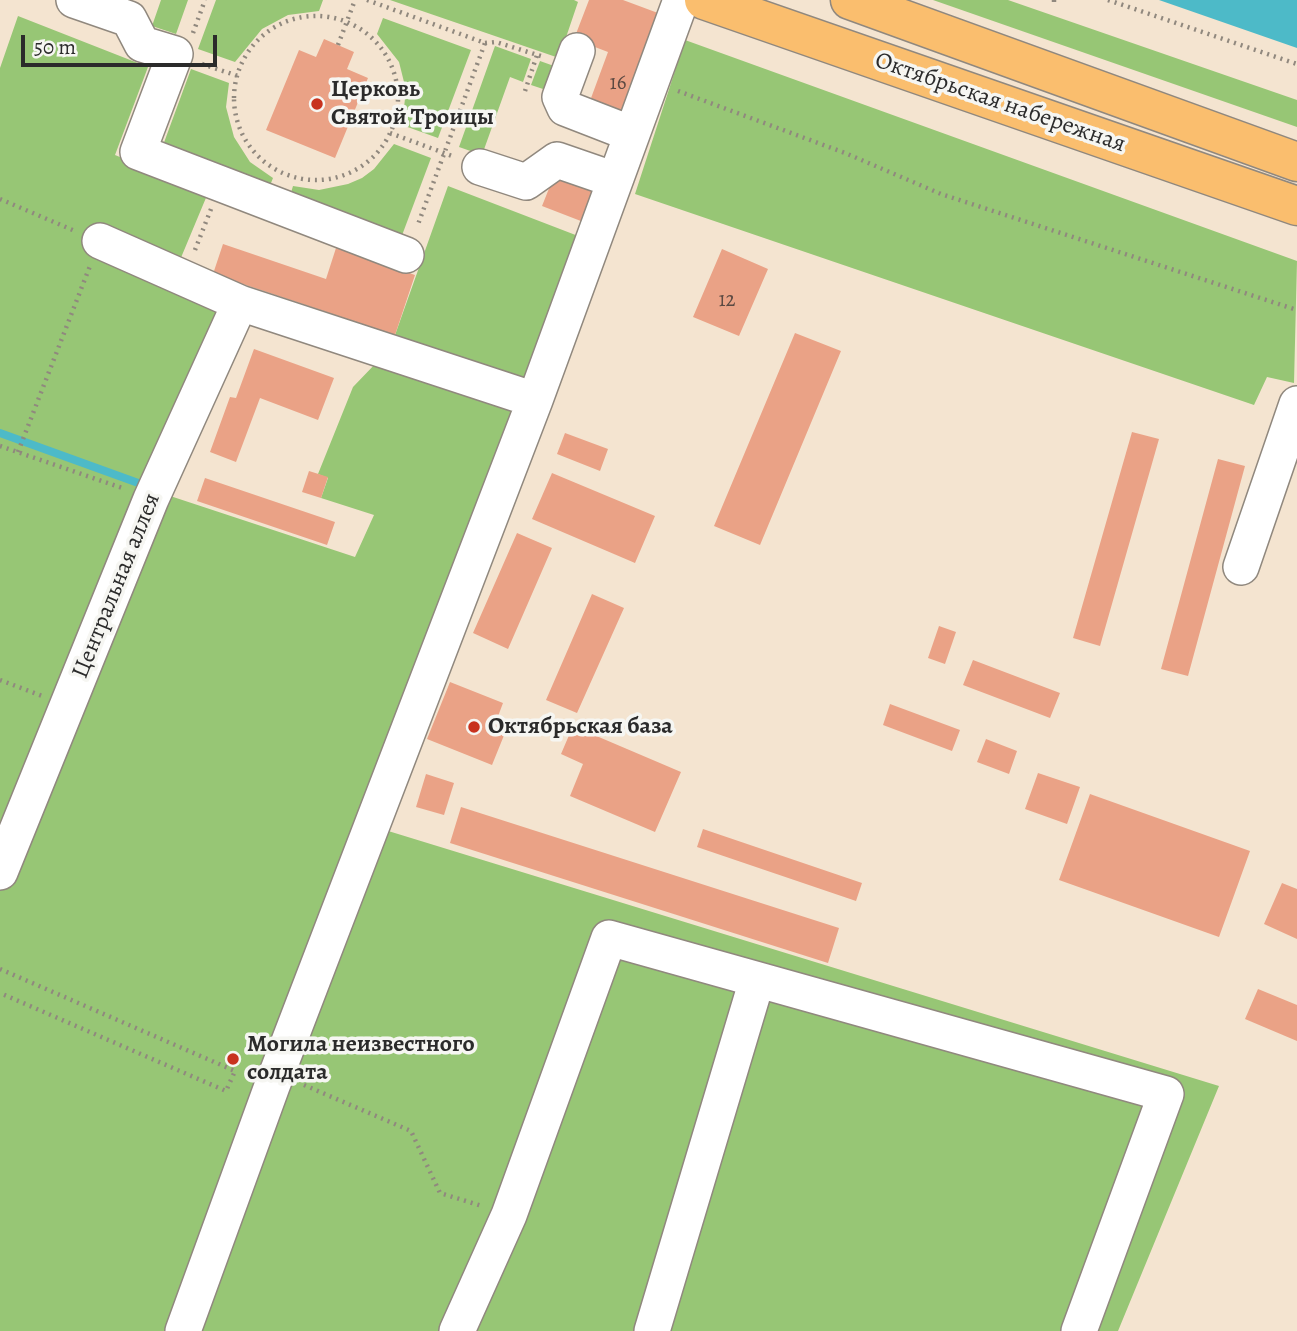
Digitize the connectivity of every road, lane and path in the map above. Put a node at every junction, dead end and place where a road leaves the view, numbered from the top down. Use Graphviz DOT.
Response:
graph roads {
  1 [pos="74,0"];
  2 [pos="355,0"];
  3 [pos="368,0"];
  4 [pos="681,0"];
  5 [pos="704,0"];
  6 [pos="850,0"];
  7 [pos="1108,0"];
  8 [pos="132,9"];
  9 [pos="347,23"];
  10 [pos="485,43"];
  11 [pos="338,46"];
  12 [pos="175,54"];
  13 [pos="537,55"];
  14 [pos="562,55"];
  15 [pos="1297,64"];
  16 [pos="238,76"];
  17 [pos="651,81"];
  18 [pos="525,91"];
  19 [pos="390,133"];
  20 [pos="632,134"];
  21 [pos="444,153"];
  22 [pos="1297,162"];
  23 [pos="480,167"];
  24 [pos="615,180"];
  25 [pos="221,184"];
  26 [pos="0,199"];
  27 [pos="1297,206"];
  28 [pos="100,242"];
  29 [pos="406,255"];
  30 [pos="183,280"];
  31 [pos="240,303"];
  32 [pos="1297,310"];
  33 [pos="535,400"];
  34 [pos="1297,404"];
  35 [pos="0,447"];
  36 [pos="18,452"];
  37 [pos="151,499"];
  38 [pos="1241,568"];
  39 [pos="0,872"];
  40 [pos="0,969"];
  41 [pos="757,980"];
  42 [pos="0,993"];
  43 [pos="277,1073"];
  44 [pos="509,1215"];
  45 [pos="183,1331"];
  46 [pos="457,1331"];
  47 [pos="652,1331"];
  48 [pos="1079,1331"];
  1 -- 8 [label="street"];
  2 -- 9 [label="path"];
  3 -- 10 [label="path"];
  4 -- 17 [label="street"];
  5 -- 27 [label="main road, Октябрьская набережная"];
  6 -- 22 [label="main road, Октябрьская набережная"];
  7 -- 15 [label="path"];
  8 -- 12 [label="street"];
  9 -- 11 [label="path"];
  9 -- 16 [label="path"];
  9 -- 19 [label="path"];
  10 -- 13 [label="path"];
  10 -- 21 [label="path"];
  12 -- 16 [label="path"];
  12 -- 25 [label="street"];
  13 -- 14 [label="path"];
  13 -- 18 [label="path"];
  14 -- 20 [label="street"];
  16 -- 19 [label="path"];
  17 -- 20 [label="street"];
  17 -- 32 [label="path"];
  19 -- 21 [label="path"];
  20 -- 24 [label="street"];
  21 -- 23 [label="path"];
  21 -- 29 [label="path"];
  23 -- 24 [label="street"];
  24 -- 33 [label="street"];
  25 -- 29 [label="street"];
  25 -- 30 [label="path"];
  26 -- 28 [label="path"];
  28 -- 30 [label="street"];
  28 -- 36 [label="path"];
  30 -- 31 [label="street"];
  31 -- 33 [label="street"];
  31 -- 37 [label="street, Центральная аллея"];
  33 -- 43 [label="street"];
  34 -- 38 [label="street"];
  35 -- 36 [label="path"];
  36 -- 37 [label="path"];
  37 -- 39 [label="street, Центральная аллея"];
  40 -- 42 [label="path"];
  41 -- 44 [label="street"];
  41 -- 47 [label="street"];
  41 -- 48 [label="street"];
  43 -- 44 [label="path"];
  43 -- 45 [label="street"];
  44 -- 46 [label="street"];
}
